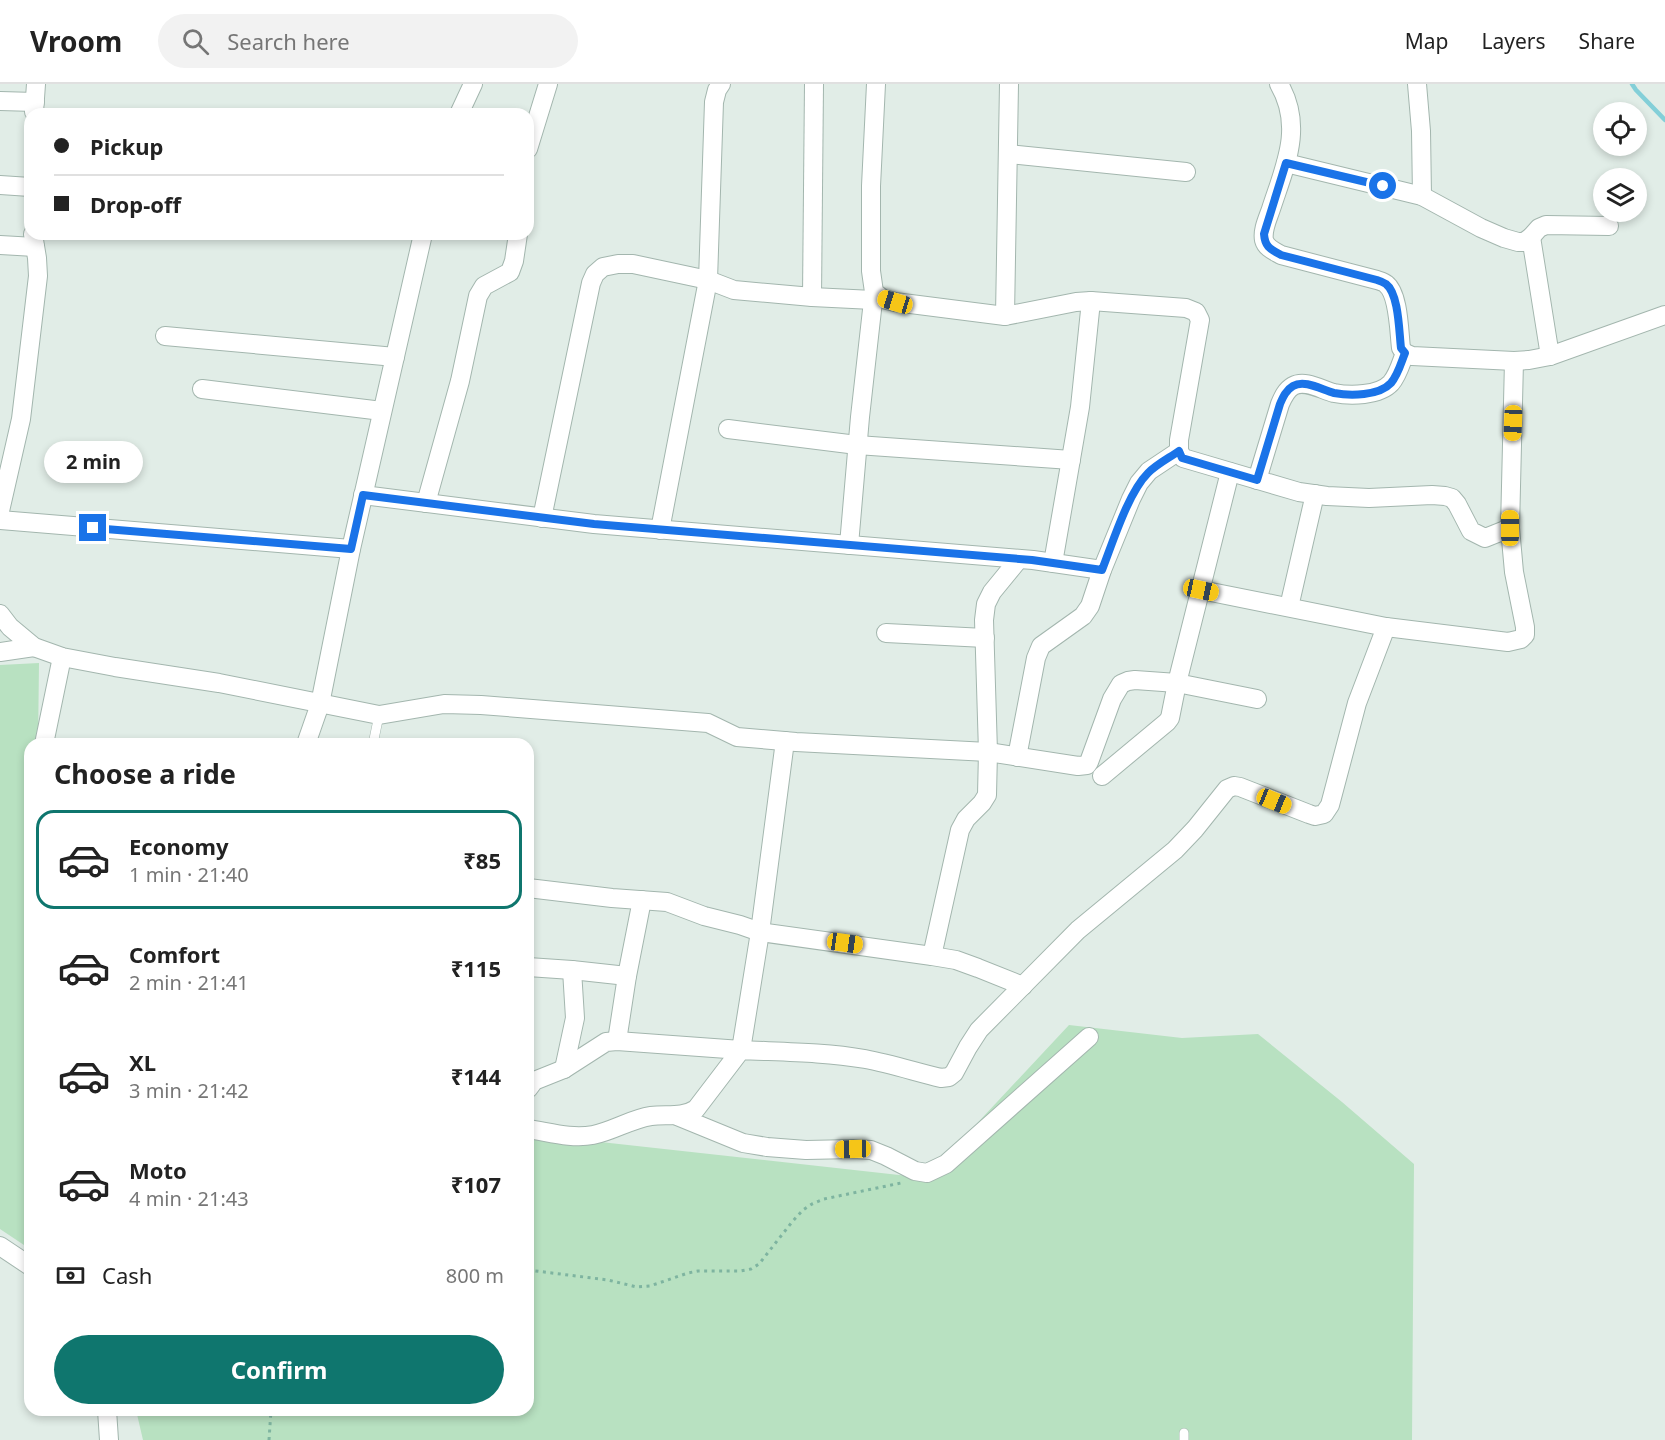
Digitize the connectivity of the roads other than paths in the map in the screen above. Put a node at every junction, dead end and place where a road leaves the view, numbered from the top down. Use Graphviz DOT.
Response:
graph roads {
  1 [pos="472,84"];
  2 [pos="548,84"];
  3 [pos="721,84"];
  4 [pos="814,84"];
  5 [pos="876,84"];
  6 [pos="1010,84"];
  7 [pos="1279,84"];
  8 [pos="1417,84"];
  9 [pos="0,100"];
  10 [pos="35,100"];
  11 [pos="462,108"];
  12 [pos="534,130"];
  13 [pos="1008,154"];
  14 [pos="1286,163"];
  15 [pos="1186,172"];
  16 [pos="0,185"];
  17 [pos="24,187"];
  18 [pos="1422,196"];
  19 [pos="1609,226"];
  20 [pos="1531,237"];
  21 [pos="34,240"];
  22 [pos="422,240"];
  23 [pos="517,240"];
  24 [pos="0,245"];
  25 [pos="708,280"];
  26 [pos="873,296"];
  27 [pos="812,297"];
  28 [pos="1091,301"];
  29 [pos="1665,315"];
  30 [pos="1005,316"];
  31 [pos="165,336"];
  32 [pos="1405,353"];
  33 [pos="1550,356"];
  34 [pos="395,357"];
  35 [pos="1514,361"];
  36 [pos="202,389"];
  37 [pos="382,411"];
  38 [pos="728,429"];
  39 [pos="857,445"];
  40 [pos="1179,451"];
  41 [pos="1071,460"];
  42 [pos="1230,472"];
  43 [pos="1257,480"];
  44 [pos="2,492"];
  45 [pos="1315,494"];
  46 [pos="363,495"];
  47 [pos="426,503"];
  48 [pos="0,511"];
  49 [pos="542,518"];
  50 [pos="0,520"];
  51 [pos="1510,528"];
  52 [pos="660,530"];
  53 [pos="849,546"];
  54 [pos="351,549"];
  55 [pos="1019,559"];
  56 [pos="1053,563"];
  57 [pos="1102,570"];
  58 [pos="1201,590"];
  59 [pos="1289,608"];
  60 [pos="0,614"];
  61 [pos="1386,627"];
  62 [pos="886,633"];
  63 [pos="985,638"];
  64 [pos="34,647"];
  65 [pos="0,652"];
  66 [pos="62,657"];
  67 [pos="1177,683"];
  68 [pos="1257,699"];
  69 [pos="320,704"];
  70 [pos="379,715"];
  71 [pos="45,738"];
  72 [pos="308,738"];
  73 [pos="373,738"];
  74 [pos="785,741"];
  75 [pos="988,752"];
  76 [pos="1017,757"];
  77 [pos="1102,776"];
  78 [pos="534,889"];
  79 [pos="642,900"];
  80 [pos="760,932"];
  81 [pos="932,956"];
  82 [pos="534,967"];
  83 [pos="572,970"];
  84 [pos="627,976"];
  85 [pos="1023,986"];
  86 [pos="1089,1037"];
  87 [pos="617,1041"];
  88 [pos="741,1050"];
  89 [pos="564,1069"];
  90 [pos="534,1081"];
  91 [pos="677,1116"];
  92 [pos="534,1130"];
  93 [pos="0,1246"];
  94 [pos="24,1262"];
  95 [pos="108,1416"];
  96 [pos="110,1440"];
  1 -- 11 [label="street"];
  2 -- 12 [label="street"];
  3 -- 25 [label="street"];
  4 -- 27 [label="street"];
  5 -- 26 [label="street"];
  6 -- 13 [label="street"];
  7 -- 14 [label="street"];
  8 -- 18 [label="street"];
  9 -- 10 [label="street"];
  13 -- 15 [label="street"];
  13 -- 30 [label="street"];
  14 -- 18 [label="street"];
  14 -- 32 [label="street"];
  16 -- 17 [label="street"];
  18 -- 20 [label="street"];
  19 -- 20 [label="street"];
  20 -- 33 [label="street"];
  21 -- 24 [label="street"];
  21 -- 44 [label="street"];
  22 -- 34 [label="street"];
  23 -- 47 [label="street"];
  25 -- 27 [label="street"];
  25 -- 49 [label="street"];
  25 -- 52 [label="street"];
  26 -- 27 [label="street"];
  26 -- 30 [label="street"];
  26 -- 39 [label="street"];
  28 -- 30 [label="street"];
  28 -- 40 [label="street"];
  28 -- 41 [label="street"];
  29 -- 33 [label="street"];
  31 -- 34 [label="street"];
  32 -- 35 [label="street"];
  32 -- 43 [label="street"];
  33 -- 35 [label="street"];
  34 -- 37 [label="street"];
  35 -- 51 [label="street"];
  36 -- 37 [label="street"];
  37 -- 46 [label="street"];
  38 -- 39 [label="street"];
  39 -- 41 [label="street"];
  39 -- 53 [label="street"];
  40 -- 42 [label="street"];
  40 -- 57 [label="street"];
  41 -- 56 [label="street"];
  42 -- 43 [label="street"];
  42 -- 58 [label="street"];
  43 -- 45 [label="street"];
  44 -- 48 [label="street"];
  45 -- 51 [label="street"];
  45 -- 59 [label="street"];
  46 -- 47 [label="street"];
  46 -- 54 [label="street"];
  47 -- 49 [label="street"];
  49 -- 52 [label="street"];
  50 -- 54 [label="street"];
  51 -- 61 [label="street"];
  52 -- 53 [label="street"];
  53 -- 55 [label="street"];
  54 -- 69 [label="street"];
  55 -- 56 [label="street"];
  55 -- 63 [label="street"];
  56 -- 57 [label="street"];
  57 -- 76 [label="street"];
  58 -- 59 [label="street"];
  58 -- 67 [label="street"];
  59 -- 61 [label="street"];
  60 -- 64 [label="street"];
  61 -- 85 [label="street"];
  62 -- 63 [label="street"];
  63 -- 75 [label="street"];
  64 -- 65 [label="street"];
  64 -- 66 [label="street"];
  66 -- 69 [label="street"];
  66 -- 71 [label="street"];
  67 -- 68 [label="street"];
  67 -- 76 [label="street"];
  67 -- 77 [label="street"];
  69 -- 70 [label="street"];
  69 -- 72 [label="street"];
  70 -- 73 [label="lane"];
  70 -- 74 [label="street"];
  74 -- 75 [label="street"];
  74 -- 80 [label="street"];
  75 -- 76 [label="street"];
  75 -- 81 [label="street"];
  78 -- 79 [label="street"];
  79 -- 80 [label="street"];
  79 -- 84 [label="street"];
  80 -- 81 [label="street"];
  80 -- 88 [label="street"];
  81 -- 85 [label="street"];
  82 -- 83 [label="street"];
  83 -- 84 [label="street"];
  83 -- 89 [label="street"];
  84 -- 87 [label="street"];
  85 -- 88 [label="street"];
  86 -- 91 [label="street"];
  87 -- 88 [label="street"];
  87 -- 89 [label="street"];
  88 -- 91 [label="street"];
  89 -- 90 [label="street"];
  91 -- 92 [label="street"];
  93 -- 94 [label="street"];
  95 -- 96 [label="street"];
}
